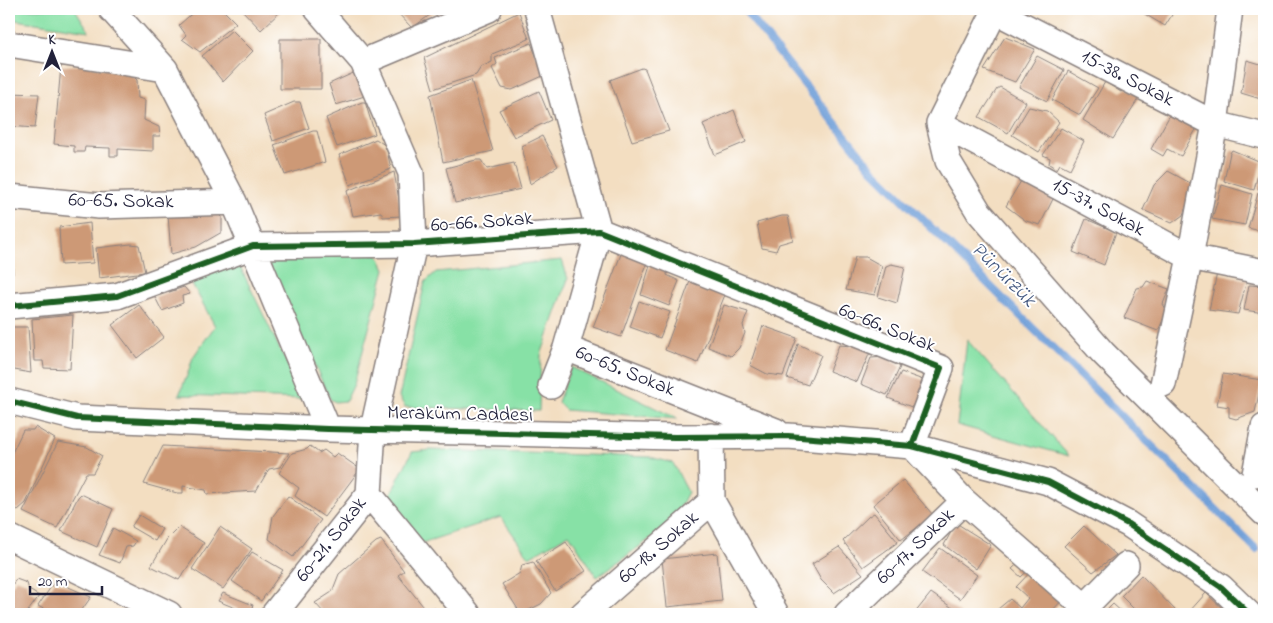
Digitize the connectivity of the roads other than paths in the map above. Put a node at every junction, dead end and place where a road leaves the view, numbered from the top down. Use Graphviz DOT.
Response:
graph roads {
  1 [pos="111,9"];
  2 [pos="316,9"];
  3 [pos="489,9"];
  4 [pos="537,9"];
  5 [pos="1230,9"];
  6 [pos="995,10"];
  7 [pos="9,44"];
  8 [pos="363,62"];
  9 [pos="165,69"];
  10 [pos="939,123"];
  11 [pos="1215,124"];
  12 [pos="1264,136"];
  13 [pos="9,197"];
  14 [pos="234,202"];
  15 [pos="599,231"];
  16 [pos="414,244"];
  17 [pos="253,246"];
  18 [pos="1190,257"];
  19 [pos="1264,272"];
  20 [pos="9,306"];
  21 [pos="566,348"];
  22 [pos="1163,384"];
  23 [pos="551,386"];
  24 [pos="9,401"];
  25 [pos="1264,427"];
  26 [pos="328,429"];
  27 [pos="373,429"];
  28 [pos="711,436"];
  29 [pos="788,436"];
  30 [pos="912,446"];
  31 [pos="1255,474"];
  32 [pos="369,494"];
  33 [pos="712,501"];
  34 [pos="964,501"];
  35 [pos="1264,512"];
  36 [pos="9,537"];
  37 [pos="1126,565"];
  38 [pos="1082,611"];
  39 [pos="1264,611"];
  40 [pos="169,614"];
  41 [pos="274,614"];
  42 [pos="468,614"];
  43 [pos="583,614"];
  44 [pos="776,614"];
  45 [pos="847,614"];
  46 [pos="1249,614"];
  47 [pos="1262,614"];
  1 -- 9 [label="street"];
  2 -- 8 [label="street, 60-21. Sokak"];
  3 -- 8 [label="street"];
  4 -- 15 [label="street"];
  5 -- 11 [label="street"];
  6 -- 10 [label="street"];
  6 -- 11 [label="street, 15-38. Sokak"];
  7 -- 9 [label="street"];
  8 -- 16 [label="street, 60-21. Sokak"];
  9 -- 14 [label="street"];
  10 -- 18 [label="street, 15-37. Sokak"];
  10 -- 35 [label="street"];
  11 -- 12 [label="street, 15-38. Sokak"];
  11 -- 18 [label="street"];
  13 -- 14 [label="street, 60-65. Sokak"];
  14 -- 17 [label="street"];
  15 -- 16 [label="street, 60-66. Sokak"];
  15 -- 21 [label="street, 60-65. Sokak"];
  15 -- 30 [label="street, 60-66. Sokak"];
  16 -- 17 [label="street, 60-66. Sokak"];
  16 -- 27 [label="street, 60-21. Sokak"];
  17 -- 20 [label="street, 60-66. Sokak"];
  17 -- 26 [label="street"];
  18 -- 19 [label="street, 15-37. Sokak"];
  18 -- 22 [label="street"];
  21 -- 23 [label="street"];
  21 -- 29 [label="street, 60-65. Sokak"];
  24 -- 26 [label="street, Meraküm Caddesi"];
  25 -- 31 [label="street"];
  26 -- 27 [label="street, Meraküm Caddesi"];
  27 -- 28 [label="street, Meraküm Caddesi"];
  27 -- 32 [label="street, 60-21. Sokak"];
  28 -- 29 [label="street, Meraküm Caddesi"];
  28 -- 33 [label="street"];
  29 -- 30 [label="street, Meraküm Caddesi"];
  30 -- 34 [label="street"];
  30 -- 46 [label="street, Meraküm Caddesi"];
  32 -- 41 [label="street, 60-21. Sokak"];
  32 -- 42 [label="street"];
  33 -- 43 [label="street, 60-18. Sokak"];
  33 -- 44 [label="street"];
  34 -- 38 [label="street"];
  34 -- 45 [label="street, 60-17. Sokak"];
  36 -- 40 [label="street"];
  37 -- 38 [label="street"];
  39 -- 47 [label="street"];
}
